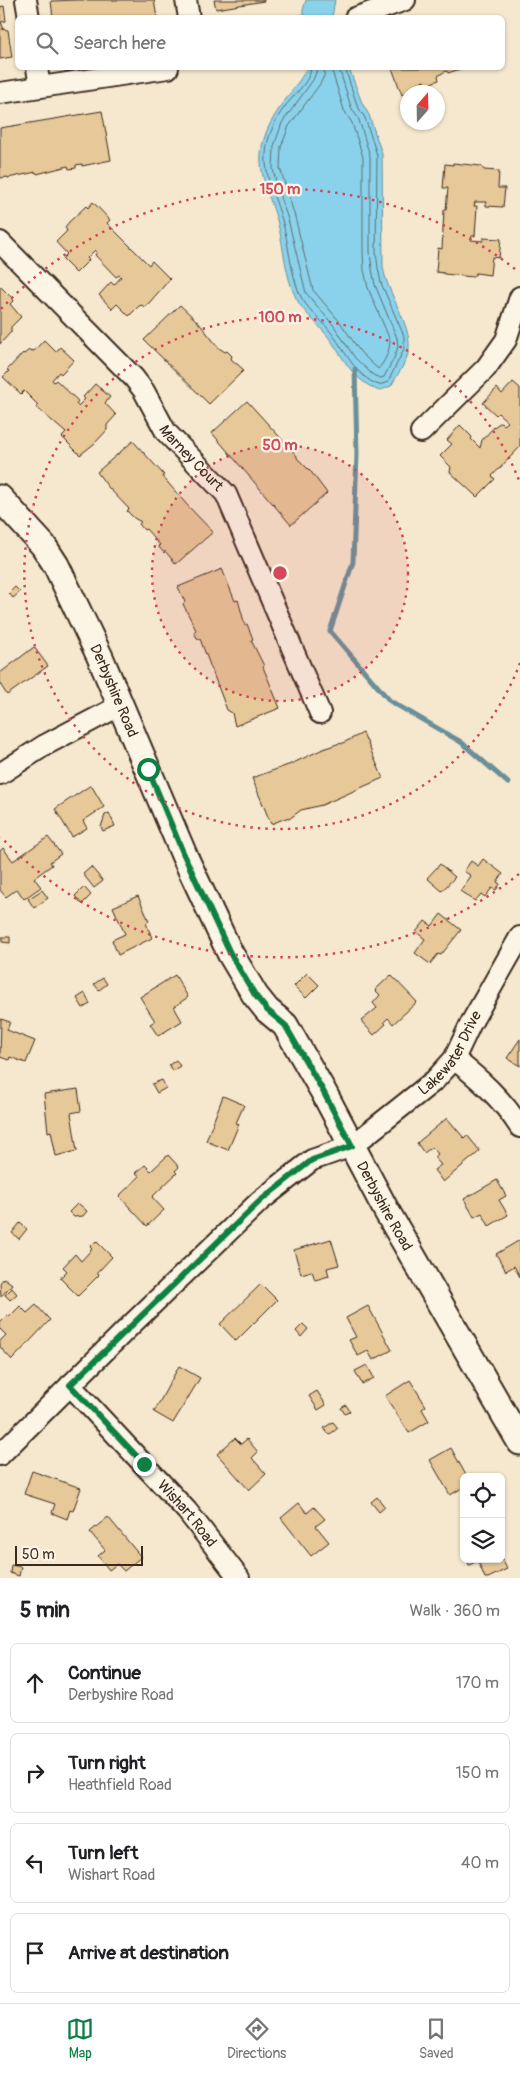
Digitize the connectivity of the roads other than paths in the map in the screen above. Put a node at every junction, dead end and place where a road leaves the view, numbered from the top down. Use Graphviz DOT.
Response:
graph roads {
  1 [pos="26,0"];
  2 [pos="186,0"];
  3 [pos="405,0"];
  4 [pos="28,15"];
  5 [pos="188,15"];
  6 [pos="363,15"];
  7 [pos="139,70"];
  8 [pos="38,77"];
  9 [pos="0,93"];
  10 [pos="0,242"];
  11 [pos="520,297"];
  12 [pos="421,432"];
  13 [pos="0,498"];
  14 [pos="121,705"];
  15 [pos="320,713"];
  16 [pos="0,774"];
  17 [pos="520,937"];
  18 [pos="454,1059"];
  19 [pos="520,1126"];
  20 [pos="352,1146"];
  21 [pos="70,1385"];
  22 [pos="520,1442"];
  23 [pos="0,1455"];
  24 [pos="239,1578"];
  1 -- 4 [label="street"];
  2 -- 5 [label="street"];
  3 -- 6 [label="street"];
  7 -- 8 [label="street"];
  8 -- 9 [label="street"];
  10 -- 15 [label="street, Marney Court"];
  11 -- 12 [label="street"];
  13 -- 14 [label="street, Derbyshire Road"];
  14 -- 16 [label="street"];
  14 -- 20 [label="street, Derbyshire Road"];
  17 -- 18 [label="street, Lakewater Drive"];
  18 -- 19 [label="street"];
  18 -- 20 [label="street, Lakewater Drive"];
  20 -- 21 [label="street, Lakewater Drive"];
  20 -- 22 [label="street, Derbyshire Road"];
  21 -- 23 [label="street, Lakewater Drive"];
  21 -- 24 [label="street, Wishart Road"];
}
